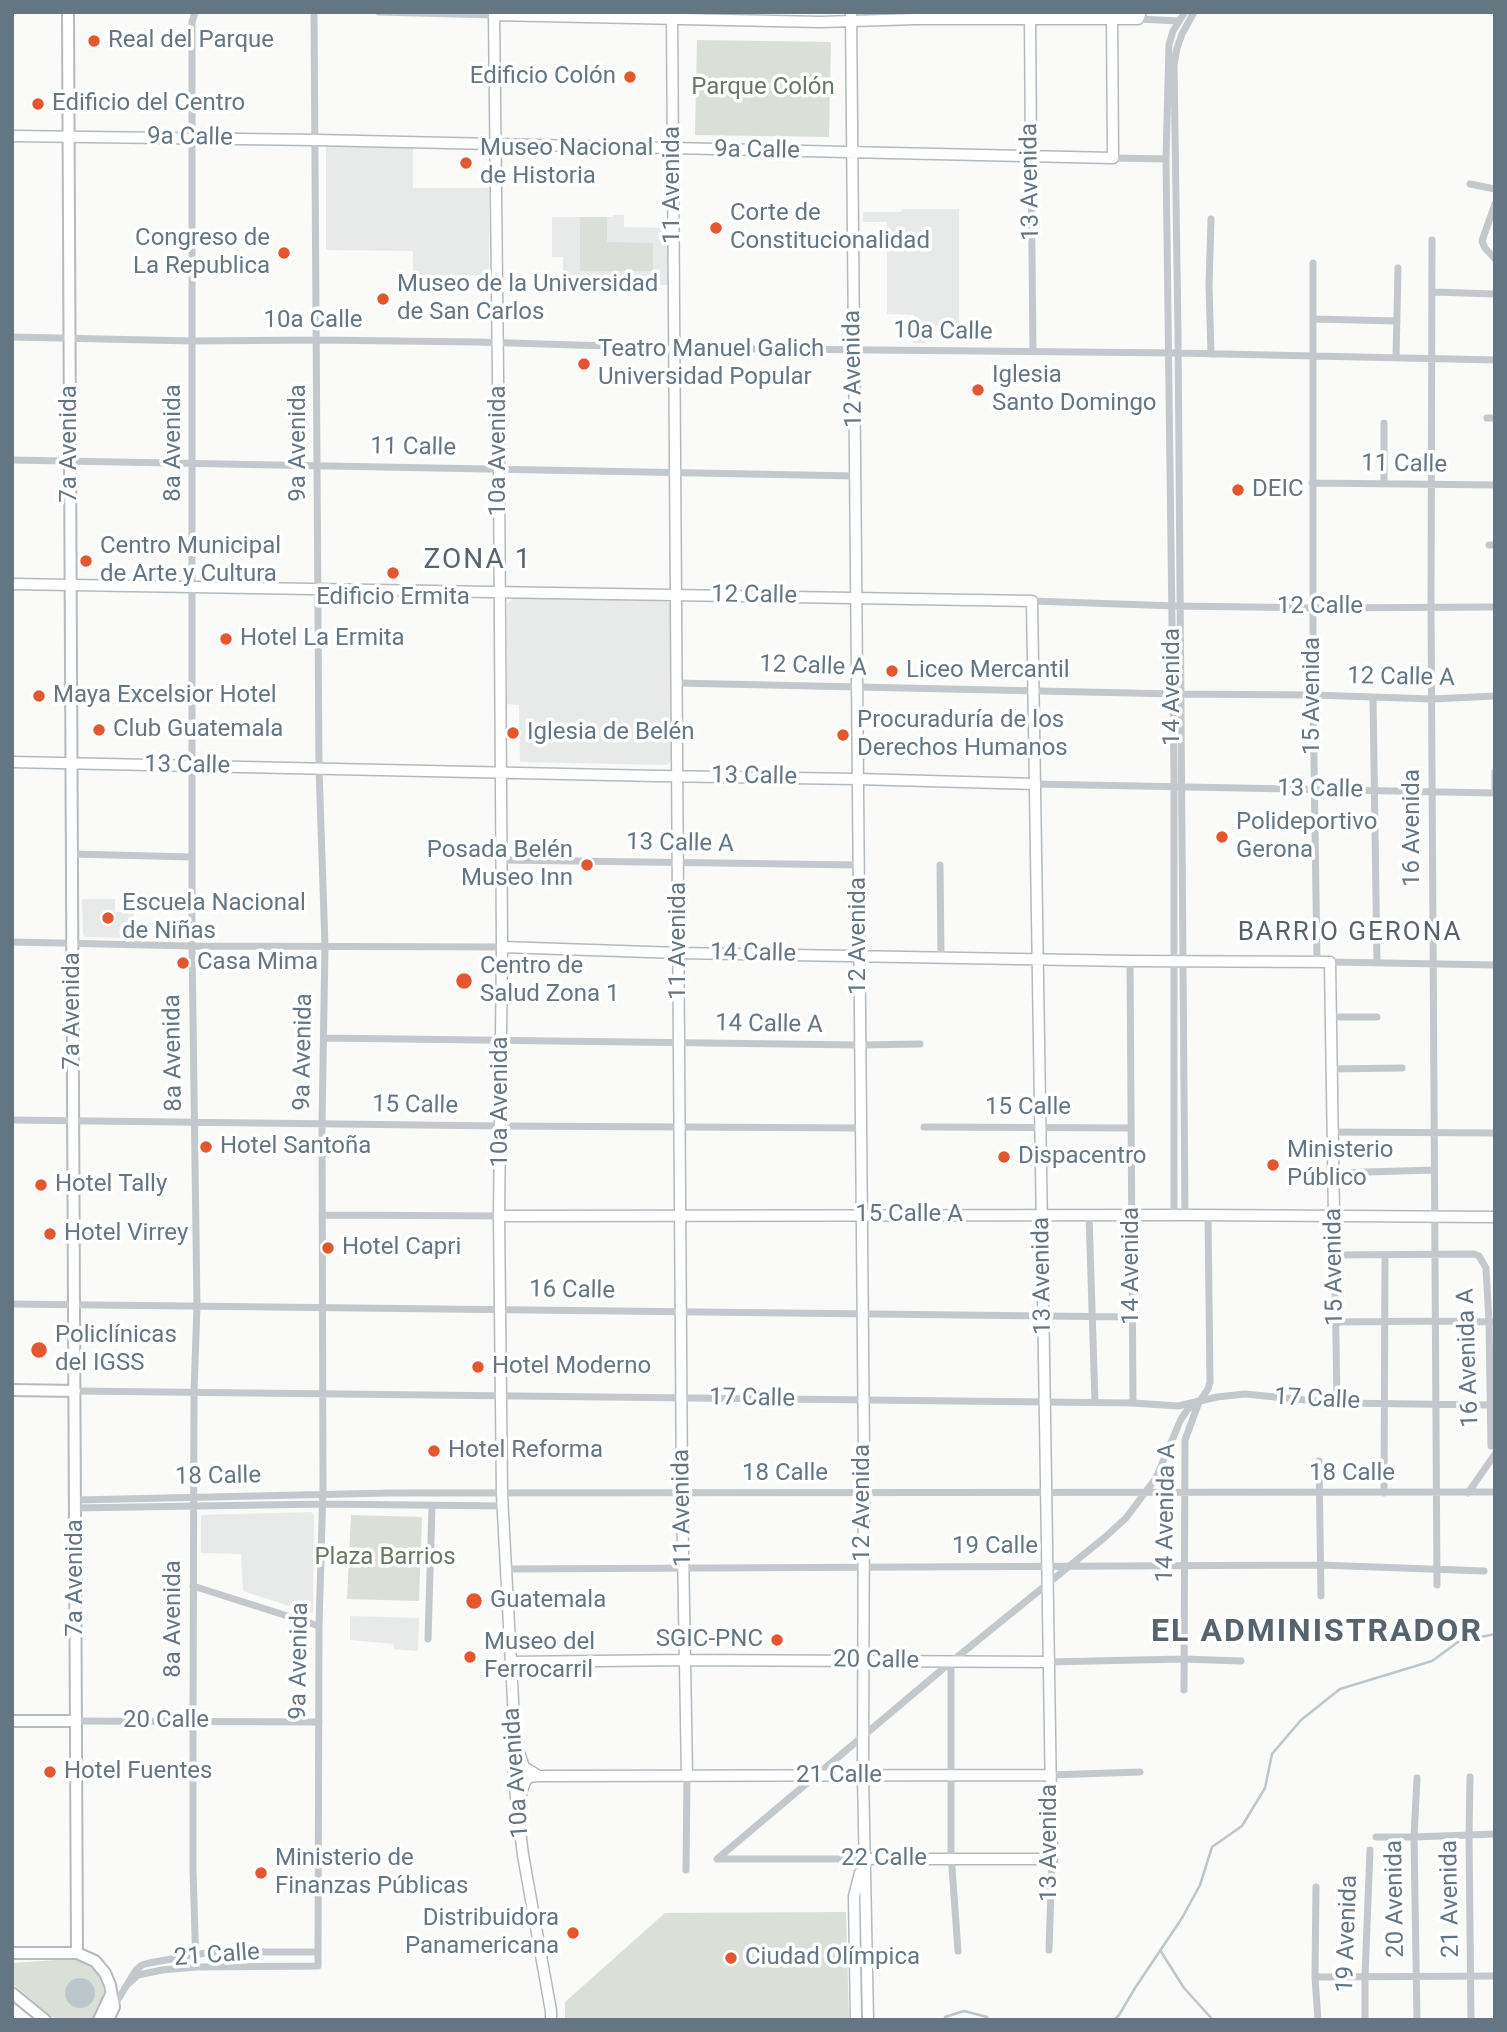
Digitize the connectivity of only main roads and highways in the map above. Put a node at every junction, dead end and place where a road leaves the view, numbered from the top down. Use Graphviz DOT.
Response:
graph roads {
  1 [pos="68,12"];
  2 [pos="12,1390"];
  3 [pos="75,1391"];
  4 [pos="12,1721"];
  5 [pos="76,1721"];
  6 [pos="12,1953"];
  7 [pos="77,1953"];
  8 [pos="12,1993"];
  9 [pos="111,1993"];
  10 [pos="45,2020"];
  11 [pos="99,2020"];
  12 [pos="108,2020"];
  1 -- 3 [label="main road, 7a Avenida"];
  2 -- 3 [label="main road, 17 Calle"];
  3 -- 5 [label="main road, 7a Avenida"];
  4 -- 5 [label="main road, 20 Calle"];
  5 -- 7 [label="main road, 7a Avenida"];
  6 -- 7 [label="main road"];
  7 -- 9 [label="main road"];
  8 -- 10 [label="main road"];
  9 -- 11 [label="main road"];
  9 -- 12 [label="main road"];
}
